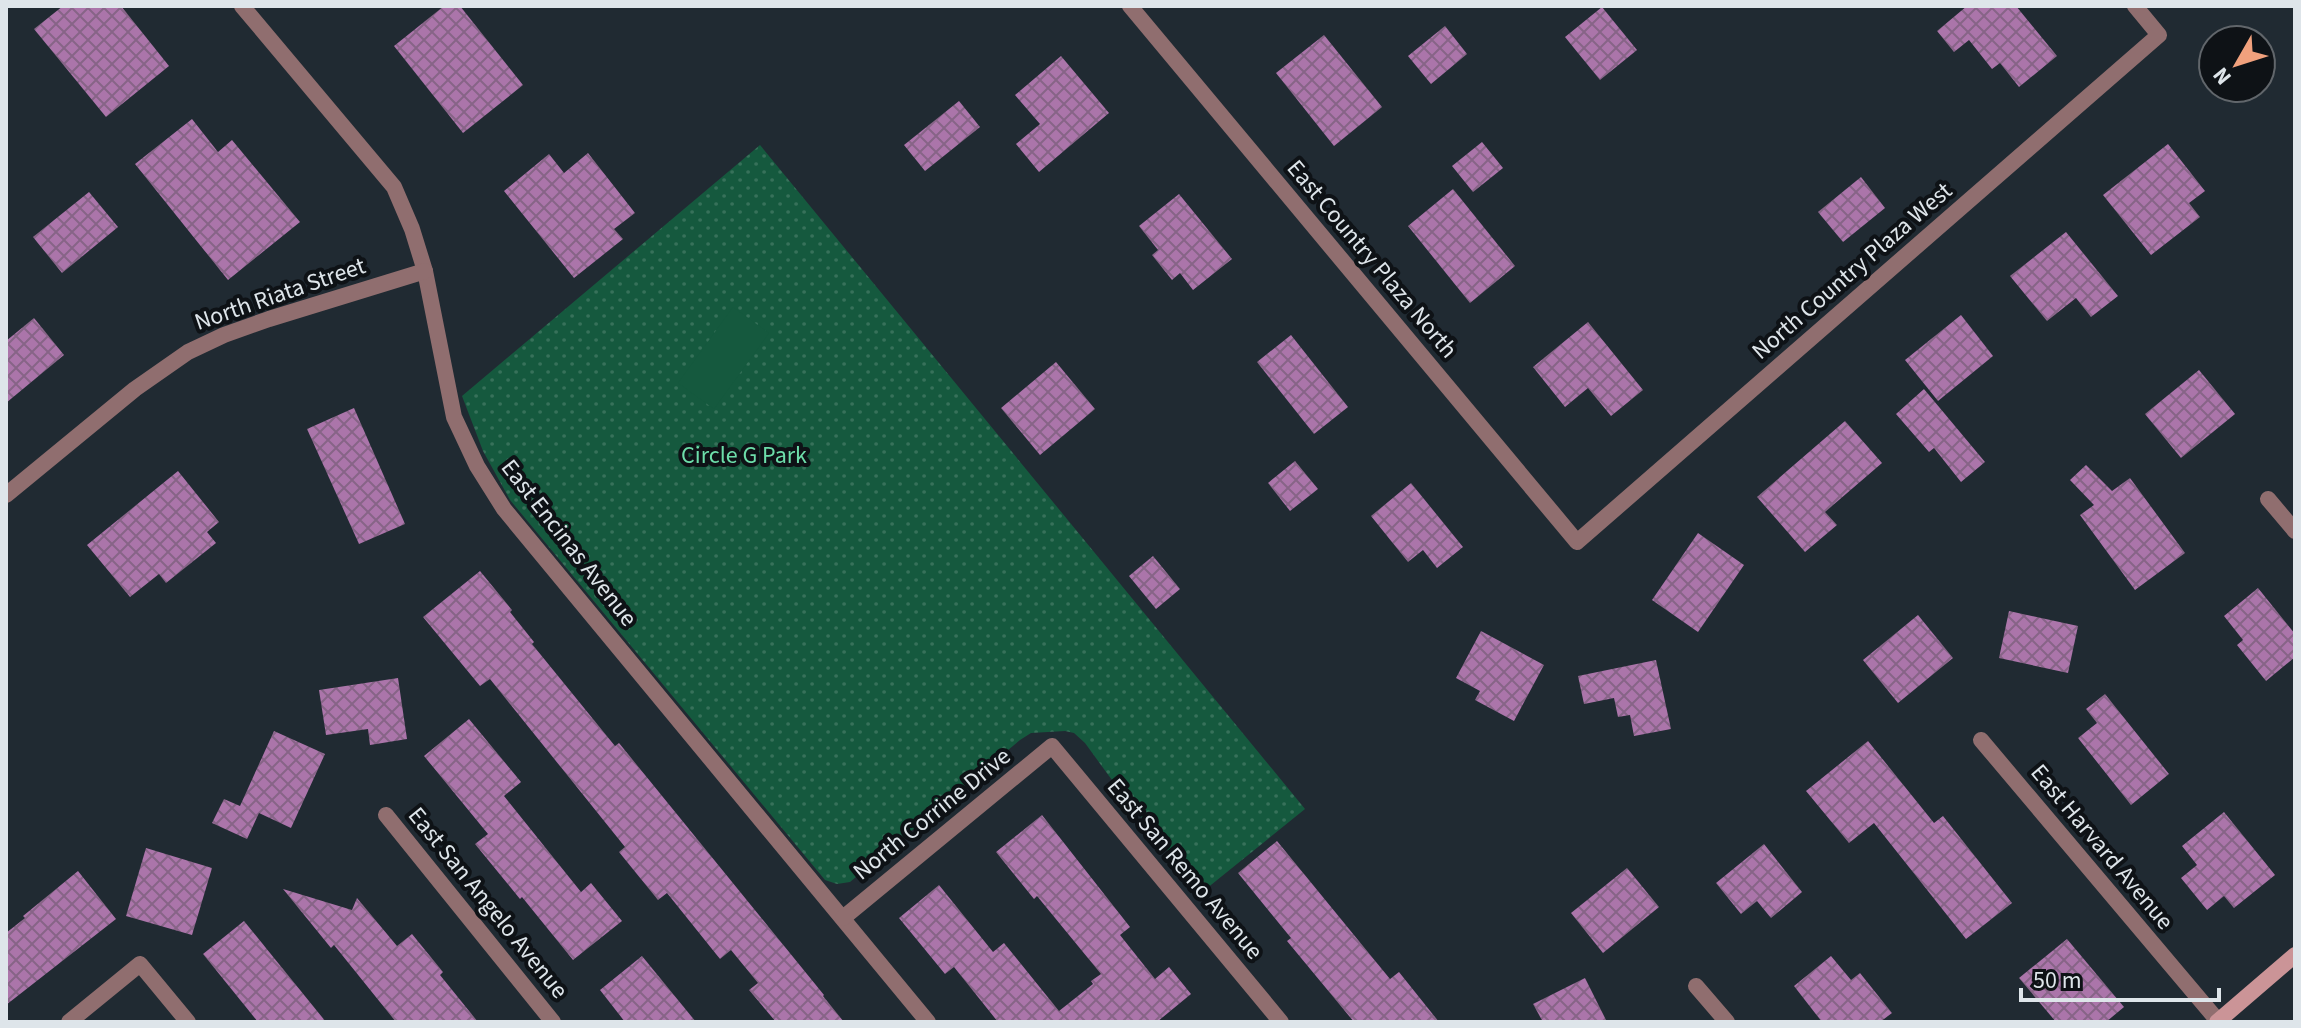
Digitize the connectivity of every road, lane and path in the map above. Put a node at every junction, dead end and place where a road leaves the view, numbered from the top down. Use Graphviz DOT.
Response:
graph roads {
  1 [pos="242,6"];
  2 [pos="1130,6"];
  3 [pos="2135,6"];
  4 [pos="425,271"];
  5 [pos="6,495"];
  6 [pos="2268,499"];
  7 [pos="2295,531"];
  8 [pos="1577,542"];
  9 [pos="1981,740"];
  10 [pos="1052,746"];
  11 [pos="386,815"];
  12 [pos="843,918"];
  13 [pos="2295,955"];
  14 [pos="1696,986"];
  15 [pos="69,1022"];
  16 [pos="188,1022"];
  17 [pos="553,1022"];
  18 [pos="928,1022"];
  19 [pos="1281,1022"];
  20 [pos="1727,1022"];
  21 [pos="2218,1022"];
  1 -- 4 [label="street, East Encinas Avenue"];
  2 -- 8 [label="street, East Country Plaza North"];
  3 -- 8 [label="street, North Country Plaza West"];
  4 -- 5 [label="street, North Riata Street"];
  4 -- 12 [label="street, East Encinas Avenue"];
  6 -- 7 [label="street"];
  9 -- 21 [label="street, East Harvard Avenue"];
  10 -- 12 [label="street, North Corrine Drive"];
  10 -- 19 [label="street, East San Remo Avenue"];
  11 -- 17 [label="street, East San Angelo Avenue"];
  12 -- 18 [label="street, East Encinas Avenue"];
  13 -- 21 [label="street"];
  14 -- 20 [label="street"];
  15 -- 16 [label="street"];
}
